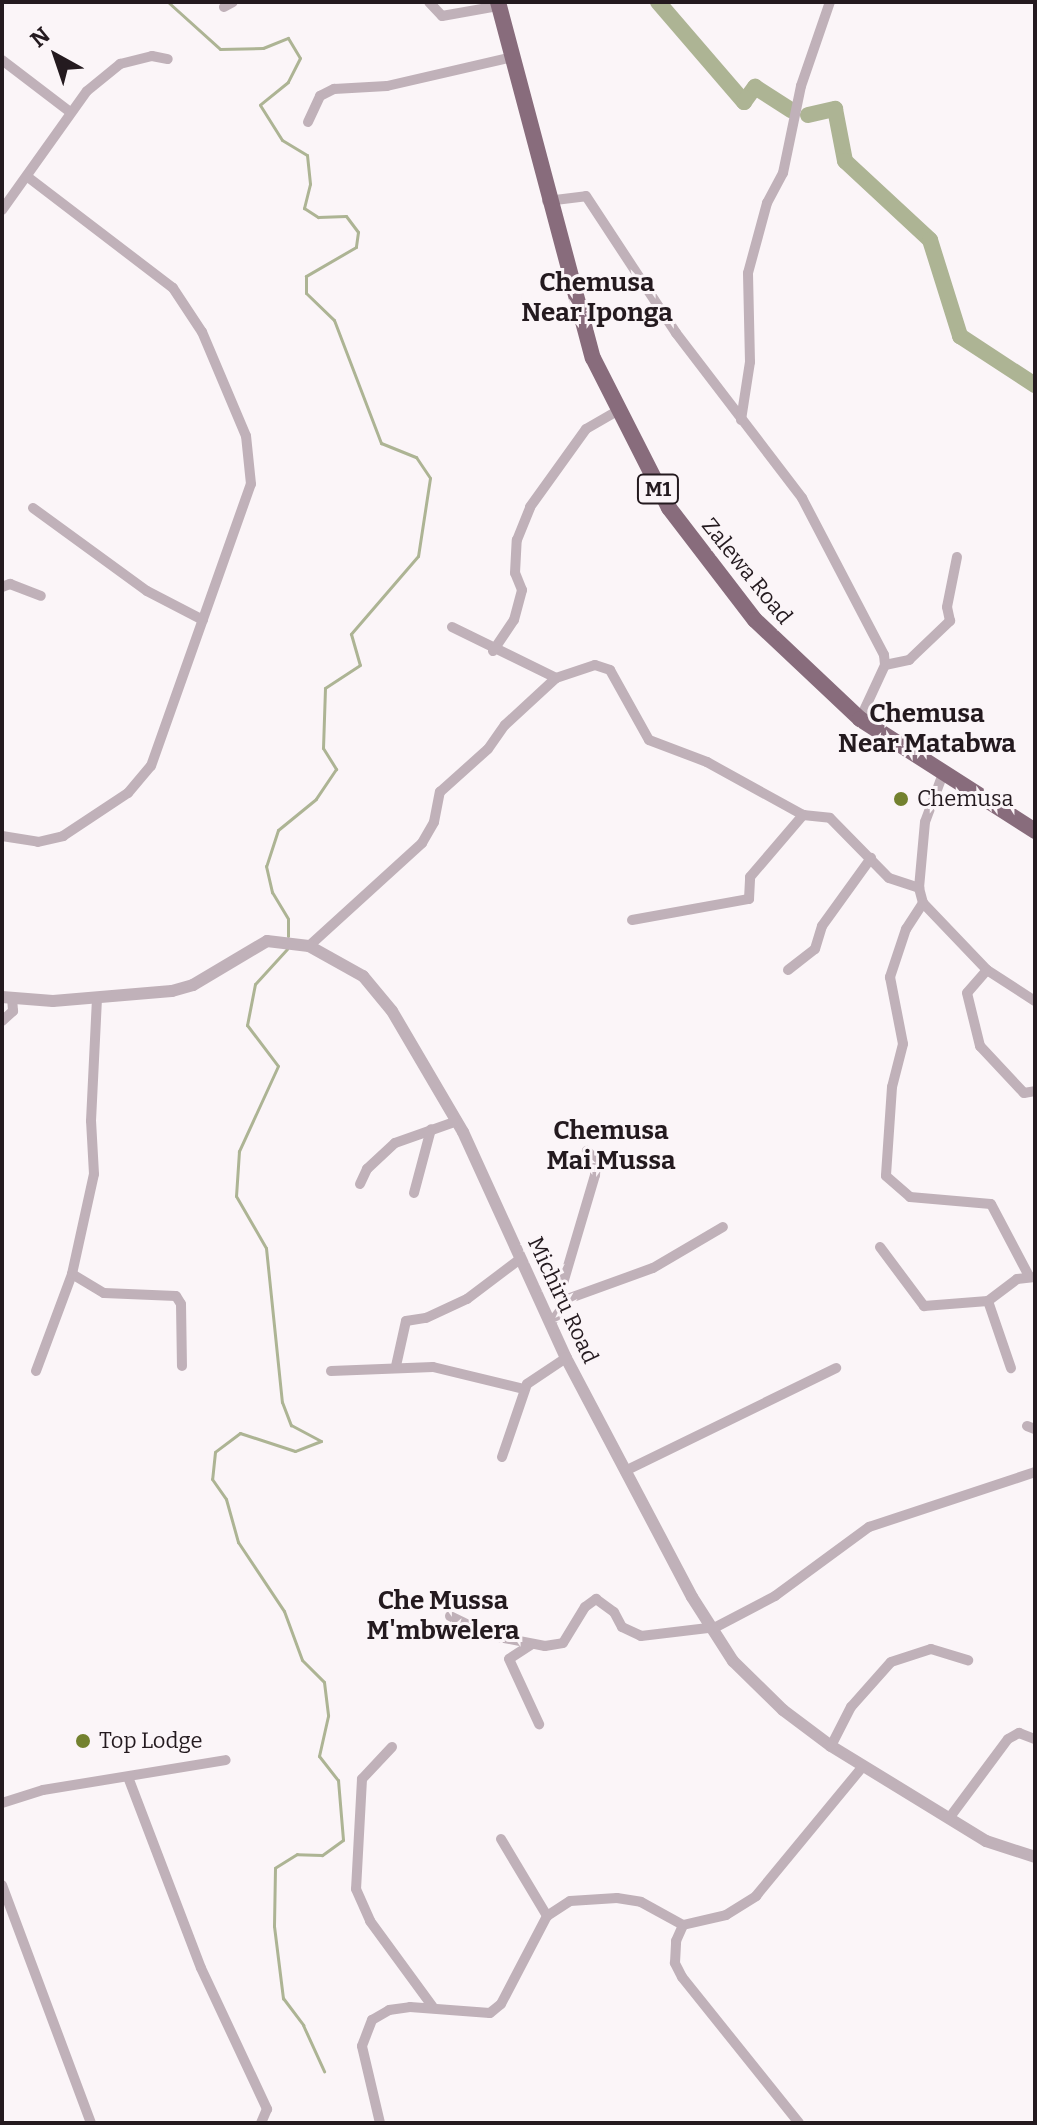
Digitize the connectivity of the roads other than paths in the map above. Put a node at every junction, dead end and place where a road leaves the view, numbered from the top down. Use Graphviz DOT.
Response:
graph roads {
  1 [pos="429,2"];
  2 [pos="830,2"];
  3 [pos="498,4"];
  4 [pos="513,57"];
  5 [pos="168,59"];
  6 [pos="2,60"];
  7 [pos="69,111"];
  8 [pos="308,122"];
  9 [pos="28,177"];
  10 [pos="547,201"];
  11 [pos="2,210"];
  12 [pos="615,412"];
  13 [pos="741,420"];
  14 [pos="33,508"];
  15 [pos="957,557"];
  16 [pos="2,587"];
  17 [pos="41,596"];
  18 [pos="203,620"];
  19 [pos="452,627"];
  20 [pos="493,651"];
  21 [pos="885,665"];
  22 [pos="556,678"];
  23 [pos="860,719"];
  24 [pos="944,771"];
  25 [pos="803,815"];
  26 [pos="1035,831"];
  27 [pos="2,836"];
  28 [pos="871,858"];
  29 [pos="919,888"];
  30 [pos="923,903"];
  31 [pos="632,920"];
  32 [pos="309,946"];
  33 [pos="788,970"];
  34 [pos="987,970"];
  35 [pos="7,998"];
  36 [pos="97,999"];
  37 [pos="1035,1001"];
  38 [pos="2,1021"];
  39 [pos="1035,1091"];
  40 [pos="457,1121"];
  41 [pos="431,1129"];
  42 [pos="587,1151"];
  43 [pos="360,1184"];
  44 [pos="414,1193"];
  45 [pos="723,1227"];
  46 [pos="880,1247"];
  47 [pos="520,1259"];
  48 [pos="72,1274"];
  49 [pos="1032,1277"];
  50 [pos="988,1301"];
  51 [pos="564,1302"];
  52 [pos="550,1324"];
  53 [pos="566,1358"];
  54 [pos="182,1366"];
  55 [pos="396,1366"];
  56 [pos="836,1368"];
  57 [pos="1011,1368"];
  58 [pos="36,1371"];
  59 [pos="331,1371"];
  60 [pos="524,1389"];
  61 [pos="502,1457"];
  62 [pos="625,1471"];
  63 [pos="1035,1472"];
  64 [pos="450,1616"];
  65 [pos="709,1628"];
  66 [pos="532,1644"];
  67 [pos="968,1660"];
  68 [pos="539,1724"];
  69 [pos="1035,1739"];
  70 [pos="831,1746"];
  71 [pos="392,1747"];
  72 [pos="226,1760"];
  73 [pos="863,1766"];
  74 [pos="128,1777"];
  75 [pos="2,1803"];
  76 [pos="950,1817"];
  77 [pos="501,1839"];
  78 [pos="1035,1857"];
  79 [pos="2,1885"];
  80 [pos="547,1916"];
  81 [pos="683,1925"];
  82 [pos="433,2007"];
  83 [pos="91,2123"];
  84 [pos="261,2123"];
  85 [pos="380,2123"];
  86 [pos="799,2123"];
  1 -- 3 [label="street"];
  2 -- 13 [label="street"];
  3 -- 4 [label="highway, Zalewa Road / M1"];
  4 -- 8 [label="street"];
  4 -- 10 [label="highway, Zalewa Road / M1"];
  5 -- 7 [label="street"];
  6 -- 7 [label="street"];
  7 -- 9 [label="street"];
  9 -- 11 [label="street"];
  9 -- 18 [label="street"];
  10 -- 12 [label="highway, Zalewa Road / M1"];
  10 -- 13 [label="street"];
  12 -- 20 [label="street"];
  12 -- 23 [label="highway, Zalewa Road / M1"];
  13 -- 21 [label="street"];
  14 -- 18 [label="street"];
  15 -- 21 [label="street"];
  16 -- 17 [label="street"];
  18 -- 27 [label="street"];
  19 -- 20 [label="street"];
  20 -- 22 [label="street"];
  21 -- 23 [label="street"];
  22 -- 25 [label="street"];
  22 -- 32 [label="street"];
  23 -- 24 [label="highway, Zalewa Road / M1"];
  24 -- 26 [label="highway, Zalewa Road / M1"];
  24 -- 29 [label="street"];
  25 -- 28 [label="street"];
  25 -- 31 [label="street"];
  28 -- 29 [label="street"];
  28 -- 33 [label="street"];
  29 -- 30 [label="street"];
  30 -- 34 [label="street"];
  30 -- 49 [label="street"];
  32 -- 36 [label="street, Michiru Road"];
  32 -- 40 [label="street, Michiru Road"];
  34 -- 37 [label="street"];
  34 -- 39 [label="street"];
  35 -- 36 [label="street, Michiru Road"];
  35 -- 38 [label="street"];
  36 -- 48 [label="street"];
  40 -- 41 [label="street"];
  40 -- 47 [label="street, Michiru Road"];
  41 -- 43 [label="street"];
  41 -- 44 [label="street"];
  42 -- 51 [label="street"];
  45 -- 51 [label="street"];
  46 -- 50 [label="street"];
  47 -- 52 [label="street, Michiru Road"];
  47 -- 55 [label="street"];
  48 -- 54 [label="street"];
  48 -- 58 [label="street"];
  49 -- 50 [label="street"];
  50 -- 57 [label="street"];
  51 -- 52 [label="street"];
  52 -- 53 [label="street, Michiru Road"];
  53 -- 60 [label="street"];
  53 -- 62 [label="street, Michiru Road"];
  55 -- 59 [label="street"];
  55 -- 60 [label="street"];
  56 -- 62 [label="street"];
  60 -- 61 [label="street"];
  62 -- 65 [label="street, Michiru Road"];
  63 -- 65 [label="street"];
  64 -- 66 [label="street"];
  65 -- 66 [label="street"];
  65 -- 70 [label="street, Michiru Road"];
  66 -- 68 [label="street"];
  67 -- 70 [label="street"];
  69 -- 76 [label="street"];
  70 -- 73 [label="street, Michiru Road"];
  71 -- 82 [label="street"];
  72 -- 74 [label="street"];
  73 -- 76 [label="street, Michiru Road"];
  73 -- 81 [label="street"];
  74 -- 75 [label="street"];
  74 -- 84 [label="street"];
  76 -- 78 [label="street, Michiru Road"];
  77 -- 80 [label="street"];
  79 -- 83 [label="street"];
  80 -- 81 [label="street"];
  80 -- 82 [label="street"];
  81 -- 86 [label="street"];
  82 -- 85 [label="street"];
}
